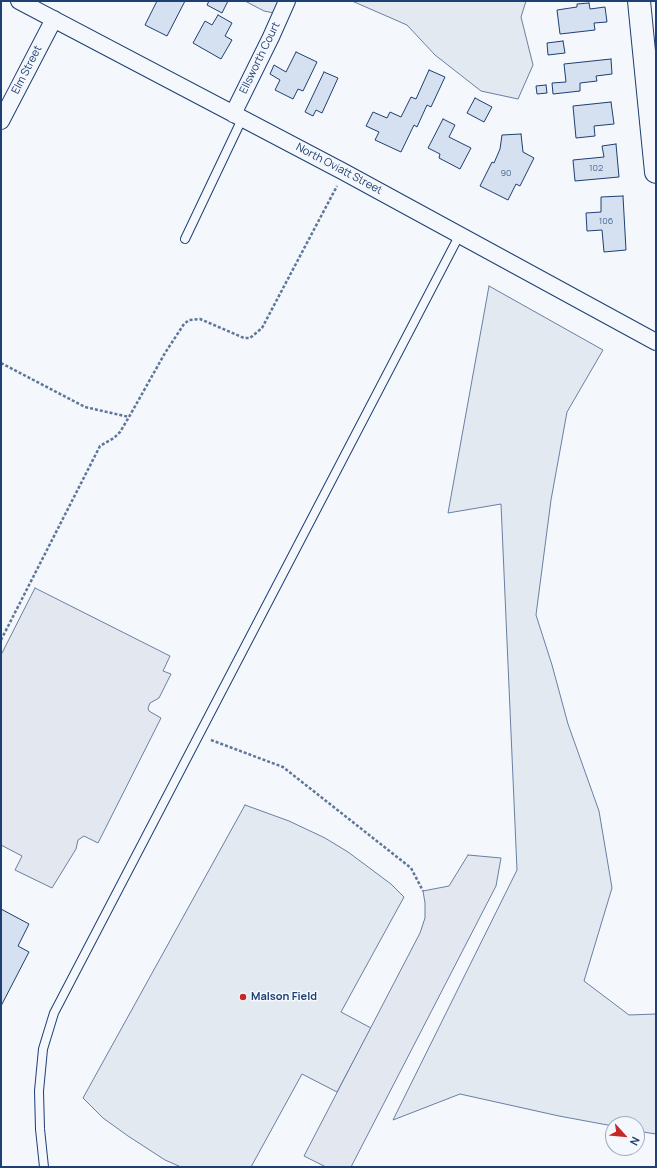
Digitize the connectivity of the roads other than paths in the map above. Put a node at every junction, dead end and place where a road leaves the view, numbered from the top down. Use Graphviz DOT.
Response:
graph roads {
  1 [pos="19,1"];
  2 [pos="287,1"];
  3 [pos="639,1"];
  4 [pos="54,19"];
  5 [pos="238,116"];
  6 [pos="1,121"];
  7 [pos="656,172"];
  8 [pos="460,234"];
  9 [pos="185,239"];
  10 [pos="656,342"];
  11 [pos="44,1167"];
  1 -- 4 [label="street, North Oviatt Street"];
  2 -- 5 [label="street, Ellsworth Court"];
  3 -- 7 [label="street"];
  4 -- 5 [label="street, North Oviatt Street"];
  4 -- 6 [label="street, Elm Street"];
  5 -- 8 [label="street, North Oviatt Street"];
  5 -- 9 [label="lane"];
  8 -- 10 [label="street, North Oviatt Street"];
  8 -- 11 [label="lane"];
}
